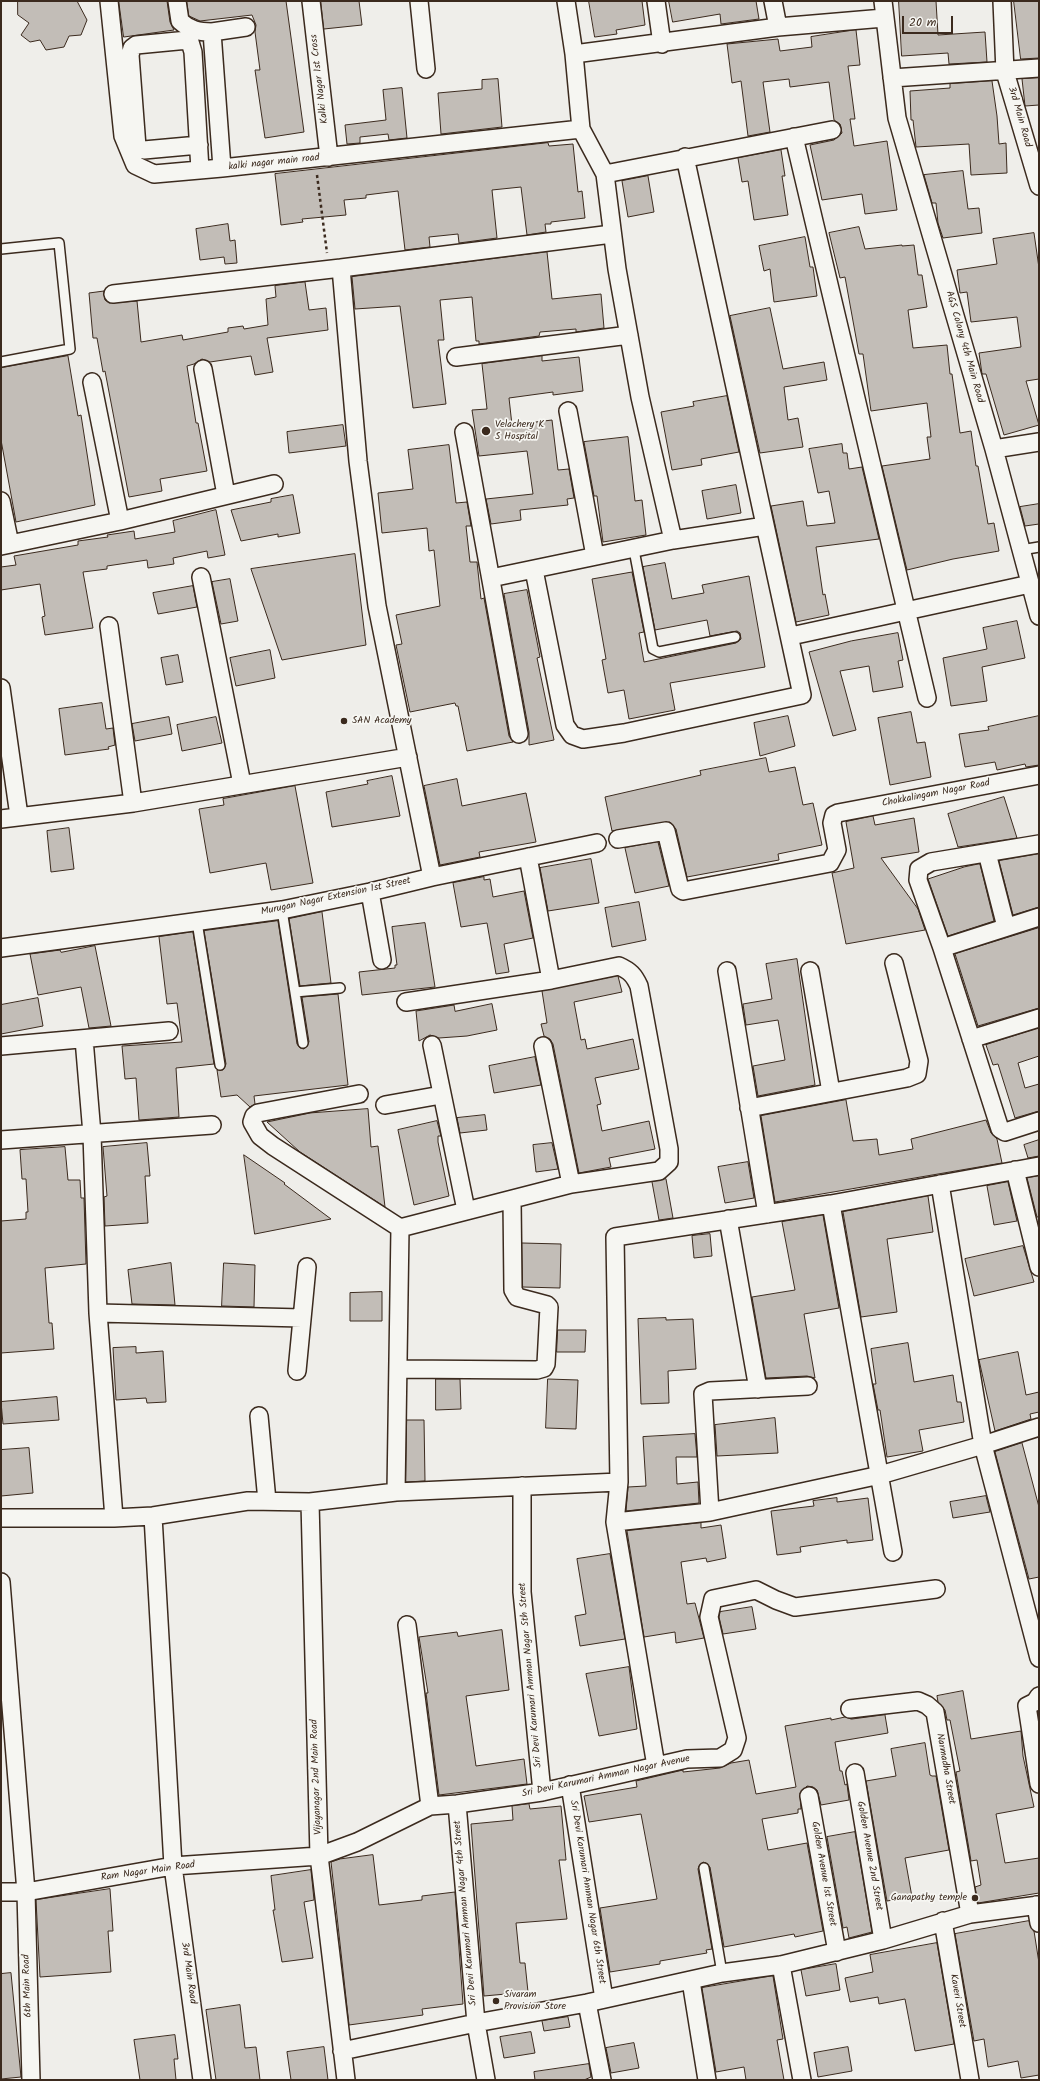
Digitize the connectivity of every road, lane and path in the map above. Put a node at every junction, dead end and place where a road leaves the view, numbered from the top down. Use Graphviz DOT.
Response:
graph roads {
  1 [pos="109,1"];
  2 [pos="177,1"];
  3 [pos="311,1"];
  4 [pos="419,1"];
  5 [pos="566,1"];
  6 [pos="656,1"];
  7 [pos="774,1"];
  8 [pos="1002,1"];
  9 [pos="883,9"];
  10 [pos="246,27"];
  11 [pos="778,28"];
  12 [pos="212,32"];
  13 [pos="662,44"];
  14 [pos="574,54"];
  15 [pos="1039,68"];
  16 [pos="426,69"];
  17 [pos="1005,72"];
  18 [pos="892,78"];
  19 [pos="126,95"];
  20 [pos="581,129"];
  21 [pos="832,130"];
  22 [pos="794,137"];
  23 [pos="200,145"];
  24 [pos="147,150"];
  25 [pos="685,157"];
  26 [pos="322,158"];
  27 [pos="222,168"];
  28 [pos="200,170"];
  29 [pos="149,172"];
  30 [pos="605,174"];
  31 [pos="1039,186"];
  32 [pos="612,234"];
  33 [pos="1,249"];
  34 [pos="335,269"];
  35 [pos="113,294"];
  36 [pos="629,335"];
  37 [pos="456,357"];
  38 [pos="1,362"];
  39 [pos="203,369"];
  40 [pos="92,382"];
  41 [pos="568,411"];
  42 [pos="464,432"];
  43 [pos="1039,442"];
  44 [pos="994,449"];
  45 [pos="274,484"];
  46 [pos="226,495"];
  47 [pos="1,501"];
  48 [pos="120,520"];
  49 [pos="765,526"];
  50 [pos="673,540"];
  51 [pos="5,545"];
  52 [pos="1039,547"];
  53 [pos="634,550"];
  54 [pos="1021,550"];
  55 [pos="594,556"];
  56 [pos="534,570"];
  57 [pos="201,577"];
  58 [pos="491,578"];
  59 [pos="1030,584"];
  60 [pos="907,611"];
  61 [pos="1039,616"];
  62 [pos="109,626"];
  63 [pos="735,636"];
  64 [pos="791,636"];
  65 [pos="1,688"];
  66 [pos="927,698"];
  67 [pos="519,734"];
  68 [pos="408,757"];
  69 [pos="1039,775"];
  70 [pos="242,784"];
  71 [pos="133,803"];
  72 [pos="19,816"];
  73 [pos="1,819"];
  74 [pos="618,839"];
  75 [pos="597,843"];
  76 [pos="1039,844"];
  77 [pos="987,853"];
  78 [pos="528,857"];
  79 [pos="432,877"];
  80 [pos="370,892"];
  81 [pos="282,910"];
  82 [pos="1039,917"];
  83 [pos="197,922"];
  84 [pos="1006,927"];
  85 [pos="1,948"];
  86 [pos="942,948"];
  87 [pos="382,960"];
  88 [pos="894,964"];
  89 [pos="727,971"];
  90 [pos="810,971"];
  91 [pos="551,980"];
  92 [pos="340,988"];
  93 [pos="295,992"];
  94 [pos="406,1002"];
  95 [pos="1039,1018"];
  96 [pos="169,1031"];
  97 [pos="84,1039"];
  98 [pos="971,1039"];
  99 [pos="303,1043"];
  100 [pos="432,1045"];
  101 [pos="1,1046"];
  102 [pos="543,1046"];
  103 [pos="220,1065"];
  104 [pos="831,1092"];
  105 [pos="359,1094"];
  106 [pos="442,1095"];
  107 [pos="385,1104"];
  108 [pos="749,1108"];
  109 [pos="1039,1121"];
  110 [pos="212,1125"];
  111 [pos="92,1134"];
  112 [pos="1,1140"];
  113 [pos="1039,1166"];
  114 [pos="1015,1170"];
  115 [pos="571,1184"];
  116 [pos="940,1184"];
  117 [pos="512,1198"];
  118 [pos="832,1204"];
  119 [pos="466,1210"];
  120 [pos="767,1214"];
  121 [pos="728,1219"];
  122 [pos="400,1228"];
  123 [pos="307,1267"];
  124 [pos="1039,1267"];
  125 [pos="98,1313"];
  126 [pos="302,1318"];
  127 [pos="398,1369"];
  128 [pos="297,1371"];
  129 [pos="808,1386"];
  130 [pos="758,1389"];
  131 [pos="259,1416"];
  132 [pos="1039,1427"];
  133 [pos="983,1445"];
  134 [pos="880,1475"];
  135 [pos="619,1482"];
  136 [pos="522,1486"];
  137 [pos="396,1492"];
  138 [pos="267,1501"];
  139 [pos="310,1502"];
  140 [pos="710,1512"];
  141 [pos="153,1516"];
  142 [pos="1,1518"];
  143 [pos="114,1518"];
  144 [pos="615,1522"];
  145 [pos="893,1552"];
  146 [pos="1,1582"];
  147 [pos="936,1589"];
  148 [pos="407,1625"];
  149 [pos="1039,1658"];
  150 [pos="1033,1701"];
  151 [pos="850,1709"];
  152 [pos="656,1766"];
  153 [pos="855,1773"];
  154 [pos="1039,1784"];
  155 [pos="570,1785"];
  156 [pos="542,1792"];
  157 [pos="809,1796"];
  158 [pos="457,1804"];
  159 [pos="430,1806"];
  160 [pos="319,1856"];
  161 [pos="174,1866"];
  162 [pos="704,1868"];
  163 [pos="1,1892"];
  164 [pos="26,1892"];
  165 [pos="1037,1905"];
  166 [pos="970,1914"];
  167 [pos="943,1921"];
  168 [pos="1039,1923"];
  169 [pos="883,1940"];
  170 [pos="837,1952"];
  171 [pos="781,1965"];
  172 [pos="722,1973"];
  173 [pos="691,1981"];
  174 [pos="604,1999"];
  175 [pos="587,2003"];
  176 [pos="476,2023"];
  177 [pos="342,2051"];
  178 [pos="31,2080"];
  179 [pos="202,2080"];
  180 [pos="346,2080"];
  181 [pos="486,2080"];
  182 [pos="602,2080"];
  183 [pos="707,2080"];
  184 [pos="802,2080"];
  185 [pos="970,2080"];
  1 -- 19 [label="street"];
  2 -- 12 [label="street"];
  3 -- 26 [label="street, Kalki Nagar 1st Cross"];
  4 -- 16 [label="street"];
  5 -- 14 [label="street"];
  6 -- 13 [label="street"];
  7 -- 11 [label="street"];
  8 -- 17 [label="street, 3rd Main Road"];
  9 -- 11 [label="street"];
  9 -- 18 [label="street, AGS Colony 4th Main Road"];
  10 -- 12 [label="street"];
  11 -- 13 [label="street"];
  12 -- 27 [label="street"];
  13 -- 14 [label="street"];
  14 -- 20 [label="street"];
  15 -- 17 [label="street"];
  17 -- 18 [label="street"];
  17 -- 31 [label="street, 3rd Main Road"];
  18 -- 44 [label="street, AGS Colony 4th Main Road"];
  19 -- 23 [label="street"];
  19 -- 24 [label="street"];
  19 -- 29 [label="street"];
  20 -- 26 [label="street, kalki nagar main road"];
  20 -- 30 [label="street"];
  21 -- 22 [label="street"];
  22 -- 25 [label="street"];
  22 -- 60 [label="street"];
  23 -- 24 [label="street"];
  23 -- 28 [label="street"];
  24 -- 29 [label="street"];
  25 -- 30 [label="street"];
  25 -- 49 [label="street"];
  26 -- 27 [label="street, kalki nagar main road"];
  26 -- 34 [label="path"];
  27 -- 28 [label="street, kalki nagar main road"];
  28 -- 29 [label="street, kalki nagar main road"];
  30 -- 32 [label="street"];
  32 -- 34 [label="street"];
  32 -- 36 [label="street"];
  33 -- 38 [label="lane"];
  34 -- 35 [label="street"];
  34 -- 68 [label="street"];
  36 -- 37 [label="street"];
  36 -- 50 [label="street"];
  39 -- 46 [label="street"];
  40 -- 48 [label="street"];
  41 -- 55 [label="street"];
  42 -- 58 [label="street"];
  43 -- 44 [label="street"];
  44 -- 54 [label="street, AGS Colony 4th Main Road"];
  45 -- 46 [label="street"];
  46 -- 48 [label="street"];
  47 -- 51 [label="street"];
  48 -- 51 [label="street"];
  49 -- 50 [label="street"];
  49 -- 64 [label="street"];
  50 -- 53 [label="street"];
  52 -- 54 [label="lane"];
  53 -- 55 [label="street"];
  53 -- 63 [label="lane"];
  54 -- 59 [label="street, AGS Colony 4th Main Road"];
  55 -- 56 [label="street"];
  56 -- 58 [label="street"];
  56 -- 64 [label="street"];
  57 -- 70 [label="street"];
  58 -- 67 [label="street"];
  59 -- 60 [label="street"];
  59 -- 61 [label="street, AGS Colony 4th Main Road"];
  60 -- 64 [label="street"];
  60 -- 66 [label="street"];
  62 -- 71 [label="street"];
  65 -- 72 [label="street"];
  68 -- 70 [label="street"];
  68 -- 79 [label="street"];
  69 -- 74 [label="street, Chokkalingam Nagar Road"];
  70 -- 71 [label="street"];
  71 -- 72 [label="street"];
  72 -- 73 [label="street"];
  75 -- 78 [label="street, Murugan Nagar Extension 1st Street"];
  76 -- 77 [label="street"];
  77 -- 84 [label="street"];
  77 -- 86 [label="street"];
  78 -- 79 [label="street, Murugan Nagar Extension 1st Street"];
  78 -- 91 [label="street"];
  79 -- 80 [label="street, Murugan Nagar Extension 1st Street"];
  80 -- 81 [label="street, Murugan Nagar Extension 1st Street"];
  80 -- 87 [label="street"];
  81 -- 83 [label="street, Murugan Nagar Extension 1st Street"];
  81 -- 93 [label="lane"];
  82 -- 84 [label="street"];
  83 -- 85 [label="street, Murugan Nagar Extension 1st Street"];
  83 -- 103 [label="lane"];
  84 -- 86 [label="street"];
  86 -- 98 [label="street"];
  88 -- 104 [label="street"];
  89 -- 108 [label="street"];
  90 -- 104 [label="street"];
  91 -- 94 [label="street"];
  91 -- 115 [label="street"];
  92 -- 93 [label="lane"];
  93 -- 99 [label="lane"];
  95 -- 98 [label="street"];
  96 -- 97 [label="street"];
  97 -- 101 [label="street"];
  97 -- 111 [label="street"];
  98 -- 109 [label="street"];
  100 -- 106 [label="street"];
  102 -- 115 [label="street"];
  104 -- 108 [label="street"];
  105 -- 122 [label="street"];
  106 -- 107 [label="street"];
  106 -- 119 [label="street"];
  108 -- 120 [label="street"];
  110 -- 111 [label="street"];
  111 -- 112 [label="street"];
  111 -- 125 [label="street"];
  113 -- 114 [label="street"];
  114 -- 116 [label="street"];
  114 -- 124 [label="street"];
  115 -- 117 [label="street"];
  116 -- 118 [label="street"];
  116 -- 133 [label="street"];
  117 -- 119 [label="street"];
  117 -- 127 [label="street"];
  118 -- 120 [label="street"];
  118 -- 134 [label="street"];
  119 -- 122 [label="street"];
  120 -- 121 [label="street"];
  121 -- 130 [label="street"];
  121 -- 135 [label="street"];
  122 -- 127 [label="street"];
  123 -- 126 [label="street"];
  125 -- 126 [label="street"];
  125 -- 143 [label="street"];
  126 -- 128 [label="street"];
  127 -- 137 [label="street"];
  129 -- 130 [label="street"];
  130 -- 140 [label="street"];
  131 -- 138 [label="street"];
  132 -- 133 [label="street"];
  133 -- 134 [label="street"];
  133 -- 149 [label="street"];
  134 -- 140 [label="street"];
  134 -- 145 [label="street"];
  135 -- 136 [label="street"];
  135 -- 144 [label="street"];
  136 -- 137 [label="street"];
  136 -- 156 [label="street, Sri Devi Karumari Amman Nagar 5th Street"];
  137 -- 139 [label="street"];
  138 -- 139 [label="street"];
  138 -- 141 [label="street"];
  139 -- 160 [label="street, Vijayanagar 2nd Main Road"];
  140 -- 144 [label="street"];
  141 -- 143 [label="street"];
  141 -- 161 [label="street, 3rd Main Road"];
  142 -- 143 [label="street"];
  144 -- 152 [label="street"];
  146 -- 164 [label="street, 6th Main Road"];
  147 -- 152 [label="street, Sri Devi Karumari Amman Nagar Avenue"];
  148 -- 159 [label="street"];
  150 -- 154 [label="street"];
  151 -- 166 [label="street, Narmadha Street"];
  152 -- 155 [label="street, Sri Devi Karumari Amman Nagar Avenue"];
  153 -- 169 [label="street, Golden Avenue 2nd Street"];
  155 -- 156 [label="street, Sri Devi Karumari Amman Nagar Avenue"];
  155 -- 174 [label="street, Sri Devi Karumari Amman Nagar 6th Street"];
  156 -- 158 [label="street, Sri Devi Karumari Amman Nagar Avenue"];
  157 -- 170 [label="street, Golden Avenue 1st Street"];
  158 -- 159 [label="street, Sri Devi Karumari Amman Nagar Avenue"];
  158 -- 176 [label="street, Sri Devi Karumari Amman Nagar 4th Street"];
  159 -- 160 [label="street, Sri Devi Karumari Amman Nagar Avenue"];
  160 -- 161 [label="street, Ram Nagar Main Road"];
  160 -- 177 [label="street, Vijayanagar 2nd Main Road"];
  161 -- 164 [label="street, Ram Nagar Main Road"];
  161 -- 179 [label="street, 3rd Main Road"];
  162 -- 172 [label="lane"];
  163 -- 164 [label="street, Ram Nagar Main Road"];
  164 -- 178 [label="street, 6th Main Road"];
  165 -- 166 [label="street"];
  165 -- 168 [label="street"];
  166 -- 167 [label="street"];
  167 -- 169 [label="street"];
  167 -- 185 [label="street, Kaveri Street"];
  169 -- 170 [label="street"];
  170 -- 171 [label="street"];
  171 -- 172 [label="street"];
  171 -- 184 [label="street"];
  172 -- 173 [label="street"];
  173 -- 174 [label="street"];
  173 -- 183 [label="street"];
  174 -- 175 [label="street"];
  175 -- 176 [label="street"];
  175 -- 182 [label="street"];
  176 -- 177 [label="street"];
  176 -- 181 [label="street, Sri Devi Karumari Amman Nagar 4th Street"];
  177 -- 180 [label="street, Vijayanagar 2nd Main Road"];
}
